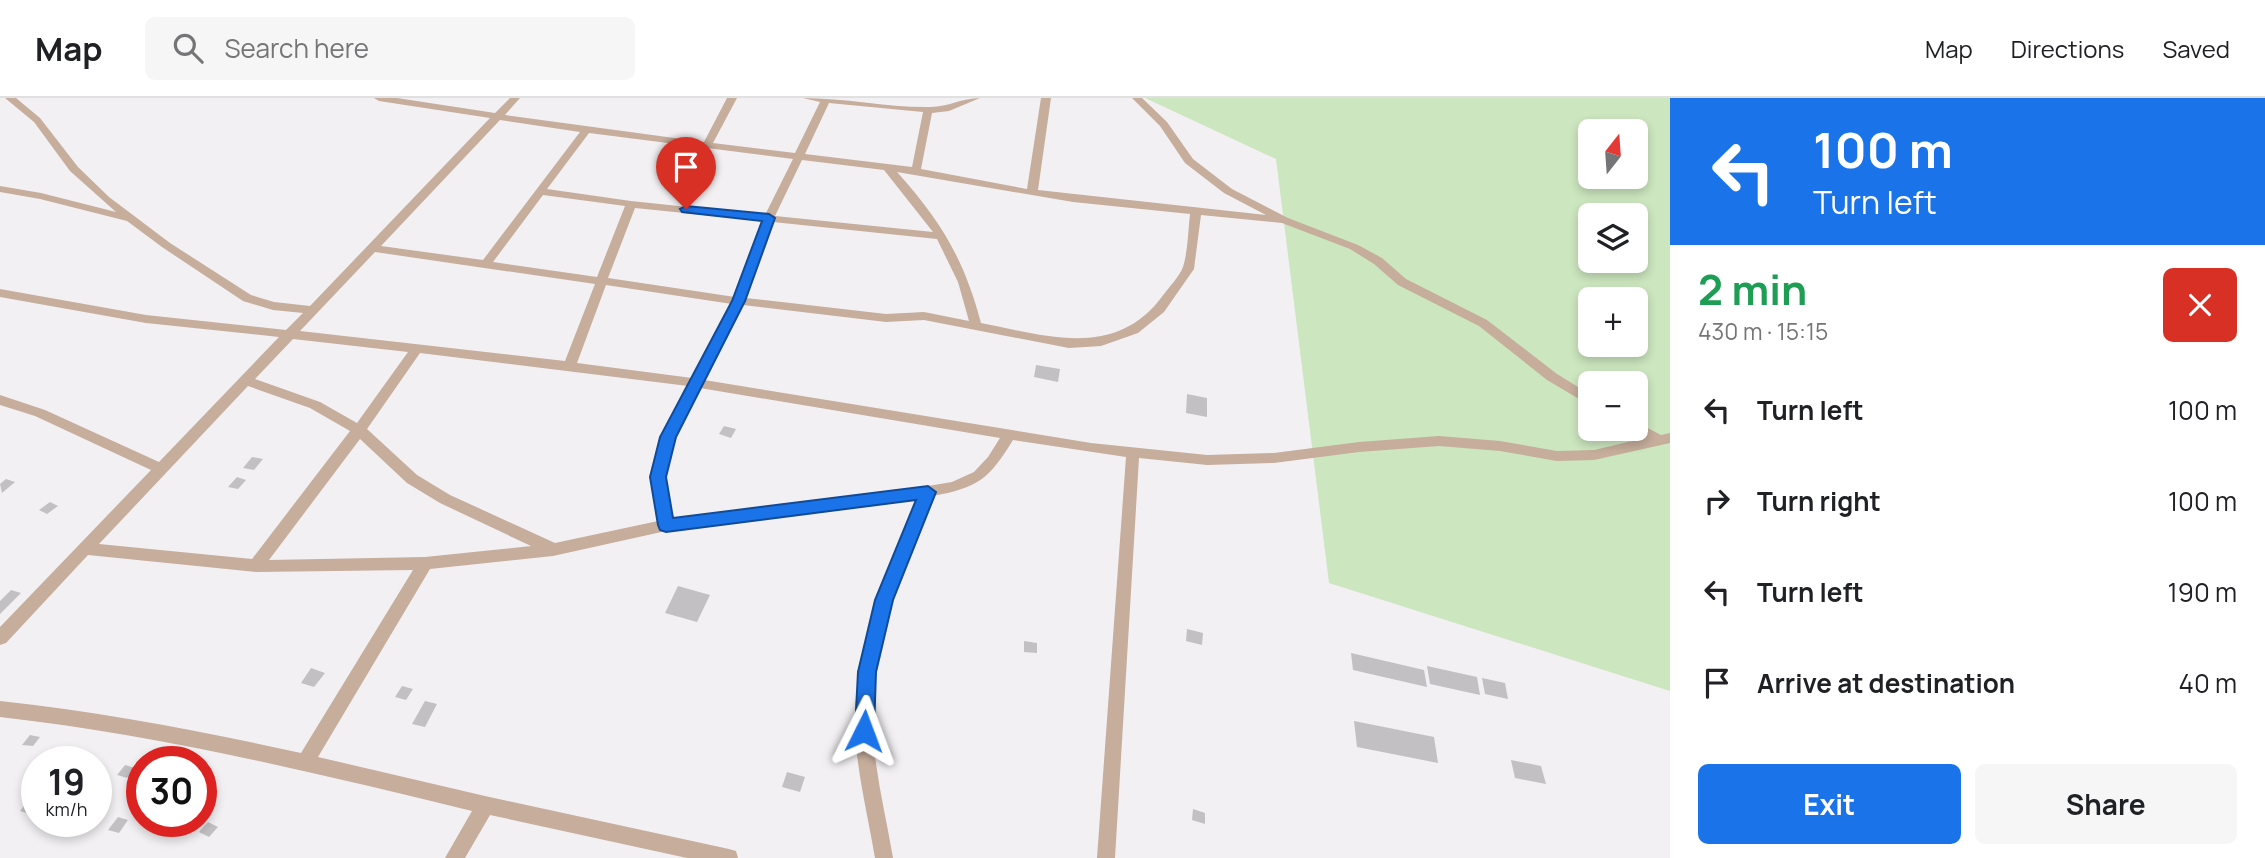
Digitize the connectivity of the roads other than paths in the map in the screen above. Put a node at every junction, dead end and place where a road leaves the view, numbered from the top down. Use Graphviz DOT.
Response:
graph roads {
  1 [pos="10,98"];
  2 [pos="379,98"];
  3 [pos="515,98"];
  4 [pos="732,98"];
  5 [pos="808,98"];
  6 [pos="975,98"];
  7 [pos="1046,98"];
  8 [pos="1137,98"];
  9 [pos="827,99"];
  10 [pos="928,110"];
  11 [pos="496,117"];
  12 [pos="586,130"];
  13 [pos="707,145"];
  14 [pos="797,157"];
  15 [pos="888,167"];
  16 [pos="916,171"];
  17 [pos="0,189"];
  18 [pos="539,191"];
  19 [pos="1032,193"];
  20 [pos="631,204"];
  21 [pos="1196,212"];
  22 [pos="769,218"];
  23 [pos="133,220"];
  24 [pos="1284,220"];
  25 [pos="939,236"];
  26 [pos="373,248"];
  27 [pos="485,265"];
  28 [pos="604,281"];
  29 [pos="0,293"];
  30 [pos="739,301"];
  31 [pos="314,310"];
  32 [pos="976,325"];
  33 [pos="290,336"];
  34 [pos="416,350"];
  35 [pos="569,366"];
  36 [pos="246,381"];
  37 [pos="696,383"];
  38 [pos="1578,393"];
  39 [pos="0,400"];
  40 [pos="359,430"];
  41 [pos="1648,433"];
  42 [pos="1009,435"];
  43 [pos="1666,441"];
  44 [pos="1133,452"];
  45 [pos="161,469"];
  46 [pos="928,492"];
  47 [pos="666,525"];
  48 [pos="85,549"];
  49 [pos="553,550"];
  50 [pos="425,563"];
  51 [pos="256,566"];
  52 [pos="1,635"];
  53 [pos="0,709"];
  54 [pos="306,761"];
  55 [pos="486,805"];
  56 [pos="454,858"];
  57 [pos="729,858"];
  58 [pos="884,858"];
  59 [pos="1106,858"];
  1 -- 23 [label="street"];
  2 -- 11 [label="street"];
  3 -- 11 [label="street"];
  4 -- 13 [label="street"];
  5 -- 9 [label="street"];
  6 -- 10 [label="street"];
  7 -- 19 [label="street"];
  8 -- 24 [label="street"];
  9 -- 10 [label="street"];
  9 -- 14 [label="street"];
  10 -- 16 [label="street"];
  11 -- 12 [label="street"];
  11 -- 26 [label="street"];
  12 -- 13 [label="street"];
  12 -- 18 [label="street"];
  13 -- 14 [label="street"];
  14 -- 15 [label="street"];
  14 -- 22 [label="street"];
  15 -- 16 [label="street"];
  15 -- 25 [label="street"];
  16 -- 19 [label="street"];
  17 -- 23 [label="street"];
  18 -- 20 [label="street"];
  18 -- 27 [label="street"];
  19 -- 21 [label="street"];
  20 -- 22 [label="street"];
  20 -- 28 [label="street"];
  21 -- 24 [label="street"];
  21 -- 32 [label="street"];
  22 -- 25 [label="street"];
  22 -- 30 [label="street"];
  23 -- 31 [label="street"];
  24 -- 38 [label="street"];
  25 -- 32 [label="street"];
  26 -- 27 [label="street"];
  26 -- 31 [label="street"];
  27 -- 28 [label="street"];
  28 -- 30 [label="street"];
  28 -- 35 [label="street"];
  29 -- 33 [label="street"];
  30 -- 32 [label="street"];
  30 -- 37 [label="street"];
  31 -- 33 [label="street"];
  33 -- 34 [label="street"];
  33 -- 36 [label="street"];
  34 -- 35 [label="street"];
  34 -- 40 [label="street"];
  35 -- 37 [label="street"];
  36 -- 40 [label="street"];
  36 -- 45 [label="street"];
  37 -- 42 [label="street"];
  37 -- 47 [label="street"];
  39 -- 45 [label="street"];
  40 -- 49 [label="street"];
  40 -- 51 [label="street"];
  41 -- 43 [label="street"];
  42 -- 44 [label="street"];
  42 -- 46 [label="street"];
  43 -- 44 [label="street"];
  44 -- 59 [label="street"];
  45 -- 48 [label="street"];
  46 -- 47 [label="street"];
  46 -- 58 [label="street"];
  47 -- 49 [label="street"];
  48 -- 51 [label="street"];
  48 -- 52 [label="street"];
  49 -- 50 [label="street"];
  50 -- 51 [label="street"];
  50 -- 54 [label="street"];
  53 -- 54 [label="street"];
  54 -- 55 [label="street"];
  55 -- 56 [label="street"];
  55 -- 57 [label="street"];
}
